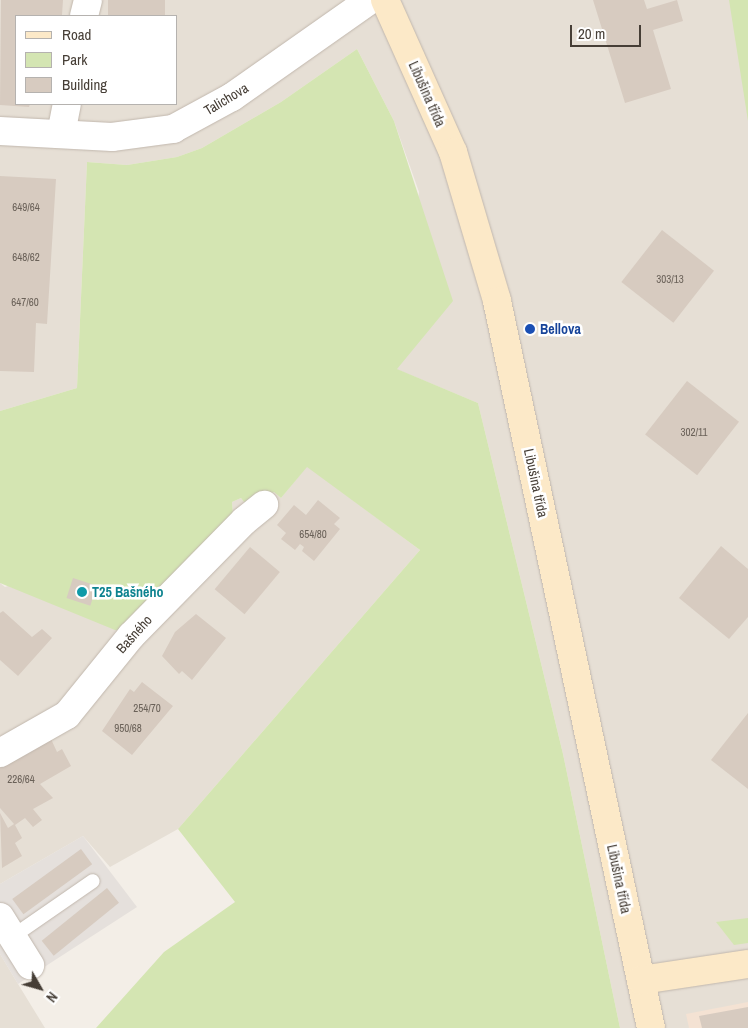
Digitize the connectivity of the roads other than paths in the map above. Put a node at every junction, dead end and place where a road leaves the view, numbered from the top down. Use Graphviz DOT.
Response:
graph roads {
  1 [pos="88,0"];
  2 [pos="370,0"];
  3 [pos="385,0"];
  4 [pos="84,15"];
  5 [pos="67,105"];
  6 [pos="0,131"];
  7 [pos="60,134"];
  8 [pos="264,505"];
  9 [pos="0,753"];
  10 [pos="93,880"];
  11 [pos="6,927"];
  12 [pos="748,964"];
  13 [pos="30,965"];
  14 [pos="641,980"];
  15 [pos="651,1028"];
  1 -- 4 [label="street"];
  2 -- 7 [label="street, Talichova"];
  3 -- 14 [label="street, Libušina třída"];
  5 -- 7 [label="street"];
  6 -- 7 [label="street, Talichova"];
  8 -- 9 [label="street, Bašného"];
  10 -- 11 [label="lane"];
  11 -- 13 [label="street"];
  12 -- 14 [label="street"];
  14 -- 15 [label="street, Libušina třída"];
}
